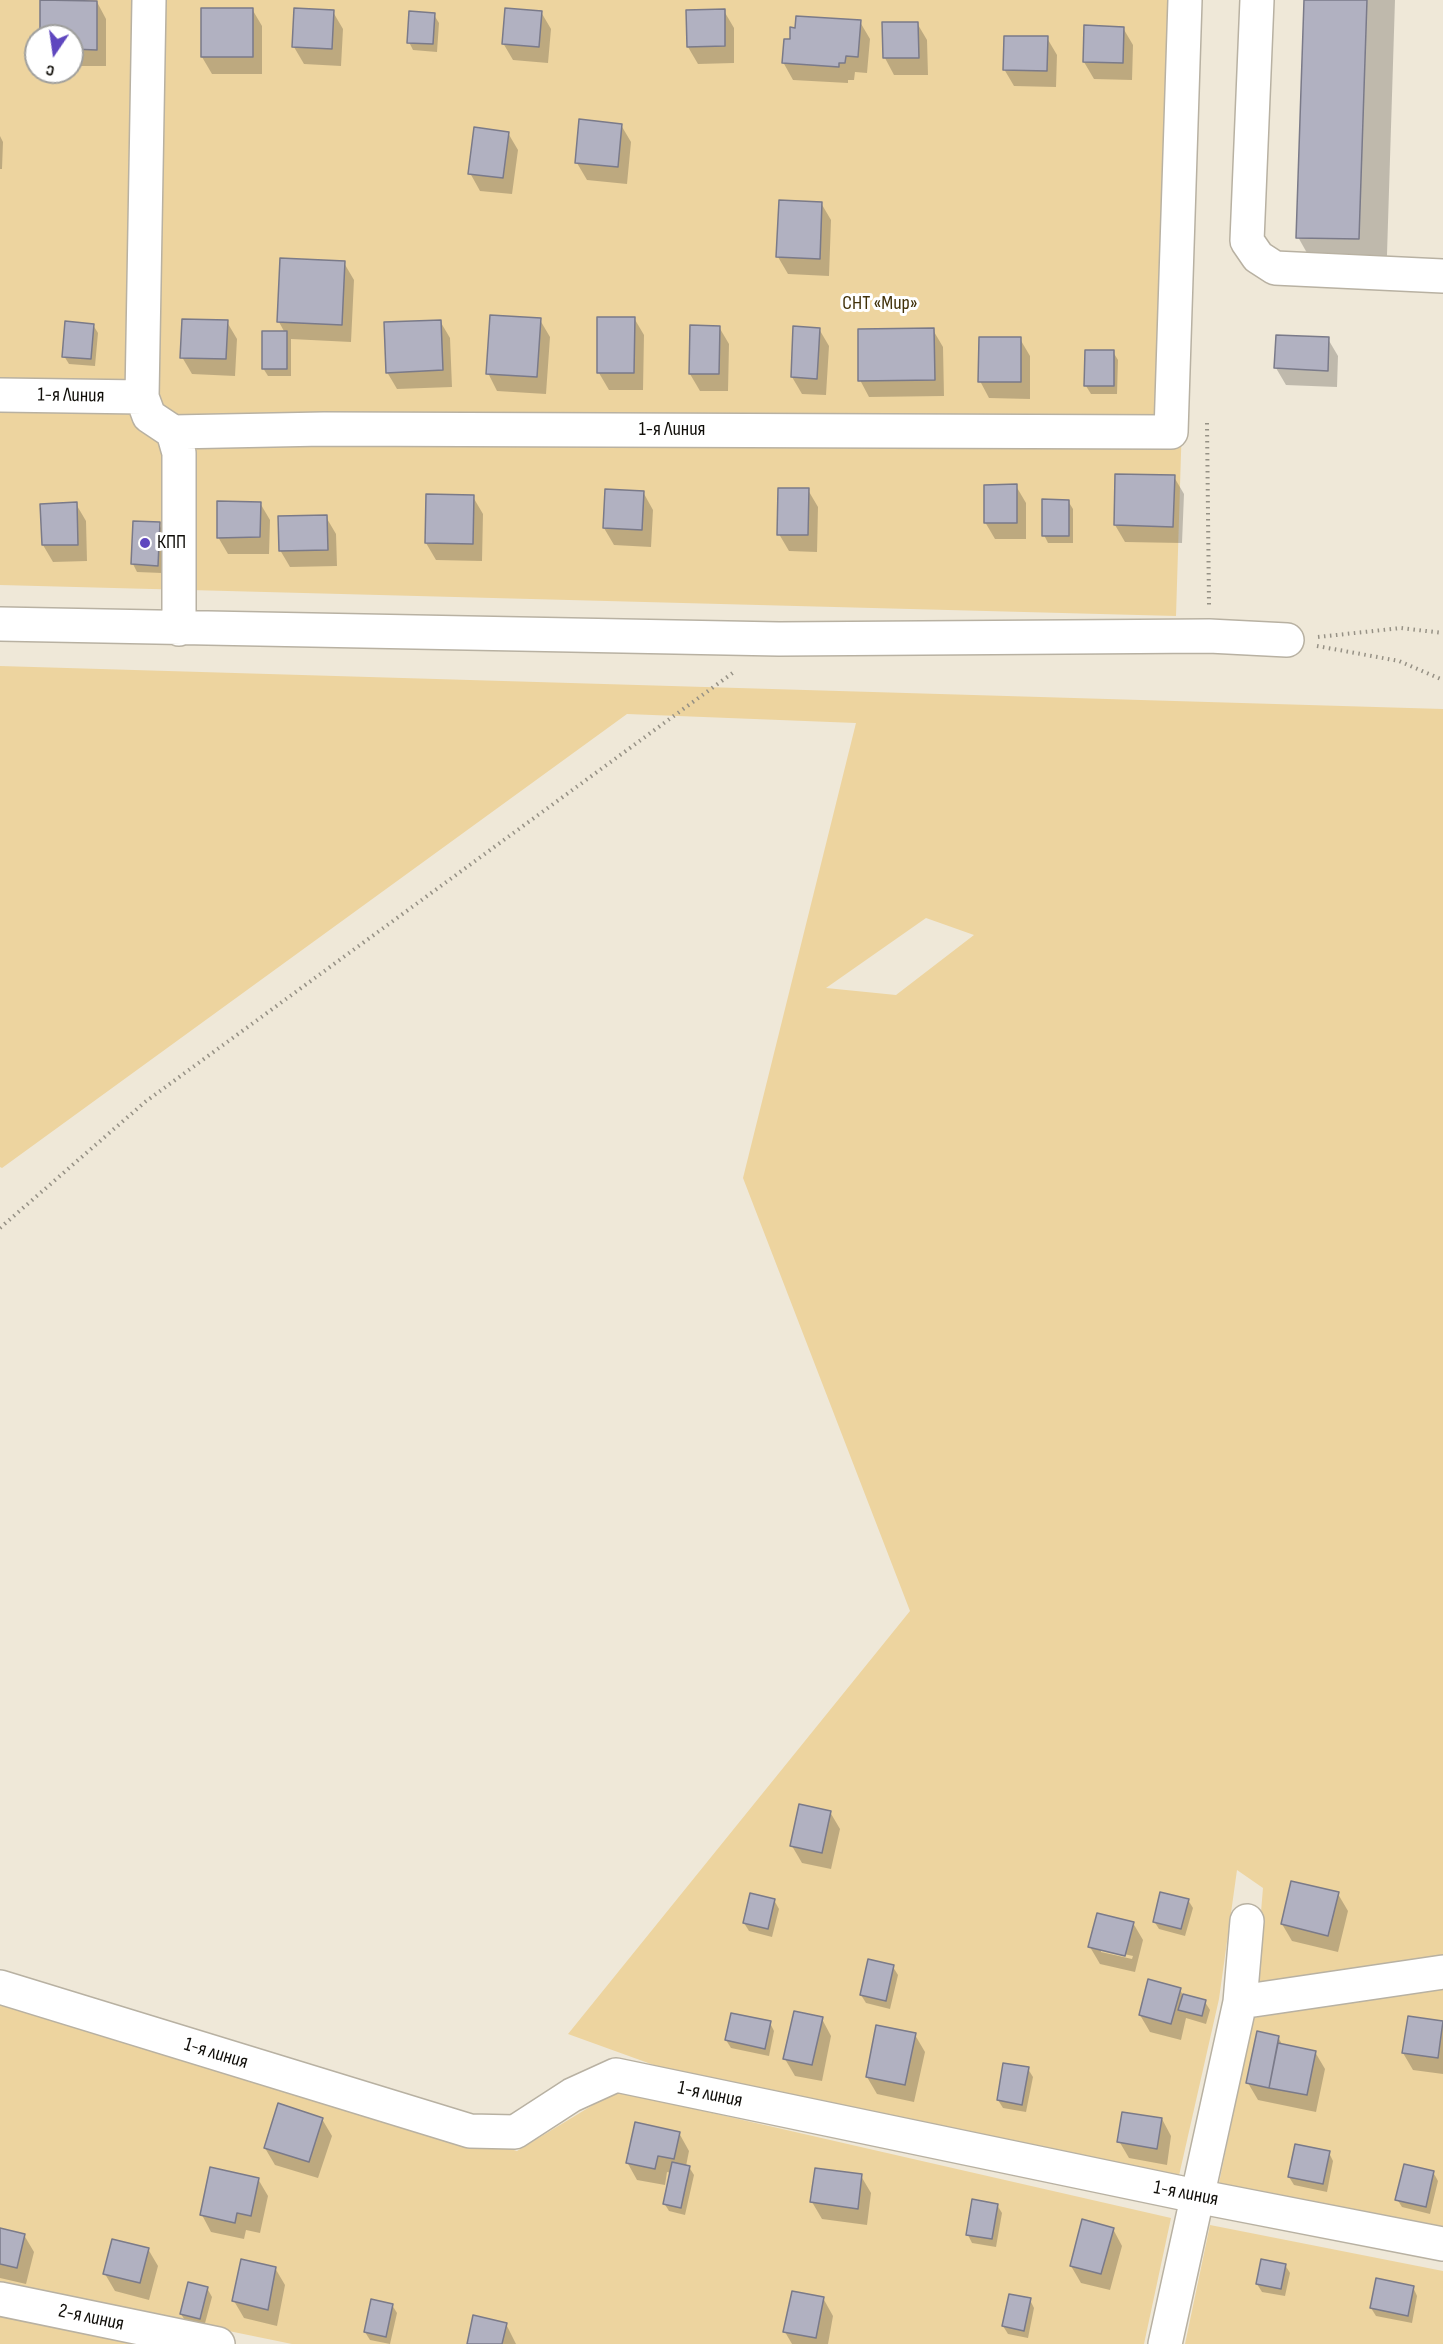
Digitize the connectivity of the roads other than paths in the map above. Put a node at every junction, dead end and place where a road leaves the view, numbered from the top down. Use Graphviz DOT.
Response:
graph roads {
  1 [pos="149,0"];
  2 [pos="1185,0"];
  3 [pos="1257,0"];
  4 [pos="1443,276"];
  5 [pos="0,395"];
  6 [pos="142,397"];
  7 [pos="173,432"];
  8 [pos="0,624"];
  9 [pos="179,629"];
  10 [pos="1287,640"];
  11 [pos="1247,1921"];
  12 [pos="1443,1972"];
  13 [pos="0,1987"];
  14 [pos="1240,2002"];
  15 [pos="1196,2196"];
  16 [pos="1443,2244"];
  17 [pos="0,2299"];
  18 [pos="218,2344"];
  19 [pos="1165,2344"];
  1 -- 6 [label="street"];
  2 -- 7 [label="street, 1-я Линия"];
  3 -- 4 [label="street"];
  5 -- 6 [label="street, 1-я Линия"];
  6 -- 7 [label="street"];
  7 -- 9 [label="street"];
  8 -- 9 [label="street"];
  9 -- 10 [label="street"];
  11 -- 14 [label="street"];
  12 -- 14 [label="street"];
  13 -- 15 [label="street, 1-я линия"];
  14 -- 15 [label="street"];
  15 -- 16 [label="street, 1-я линия"];
  15 -- 19 [label="street"];
  17 -- 18 [label="street, 2-я линия"];
}
